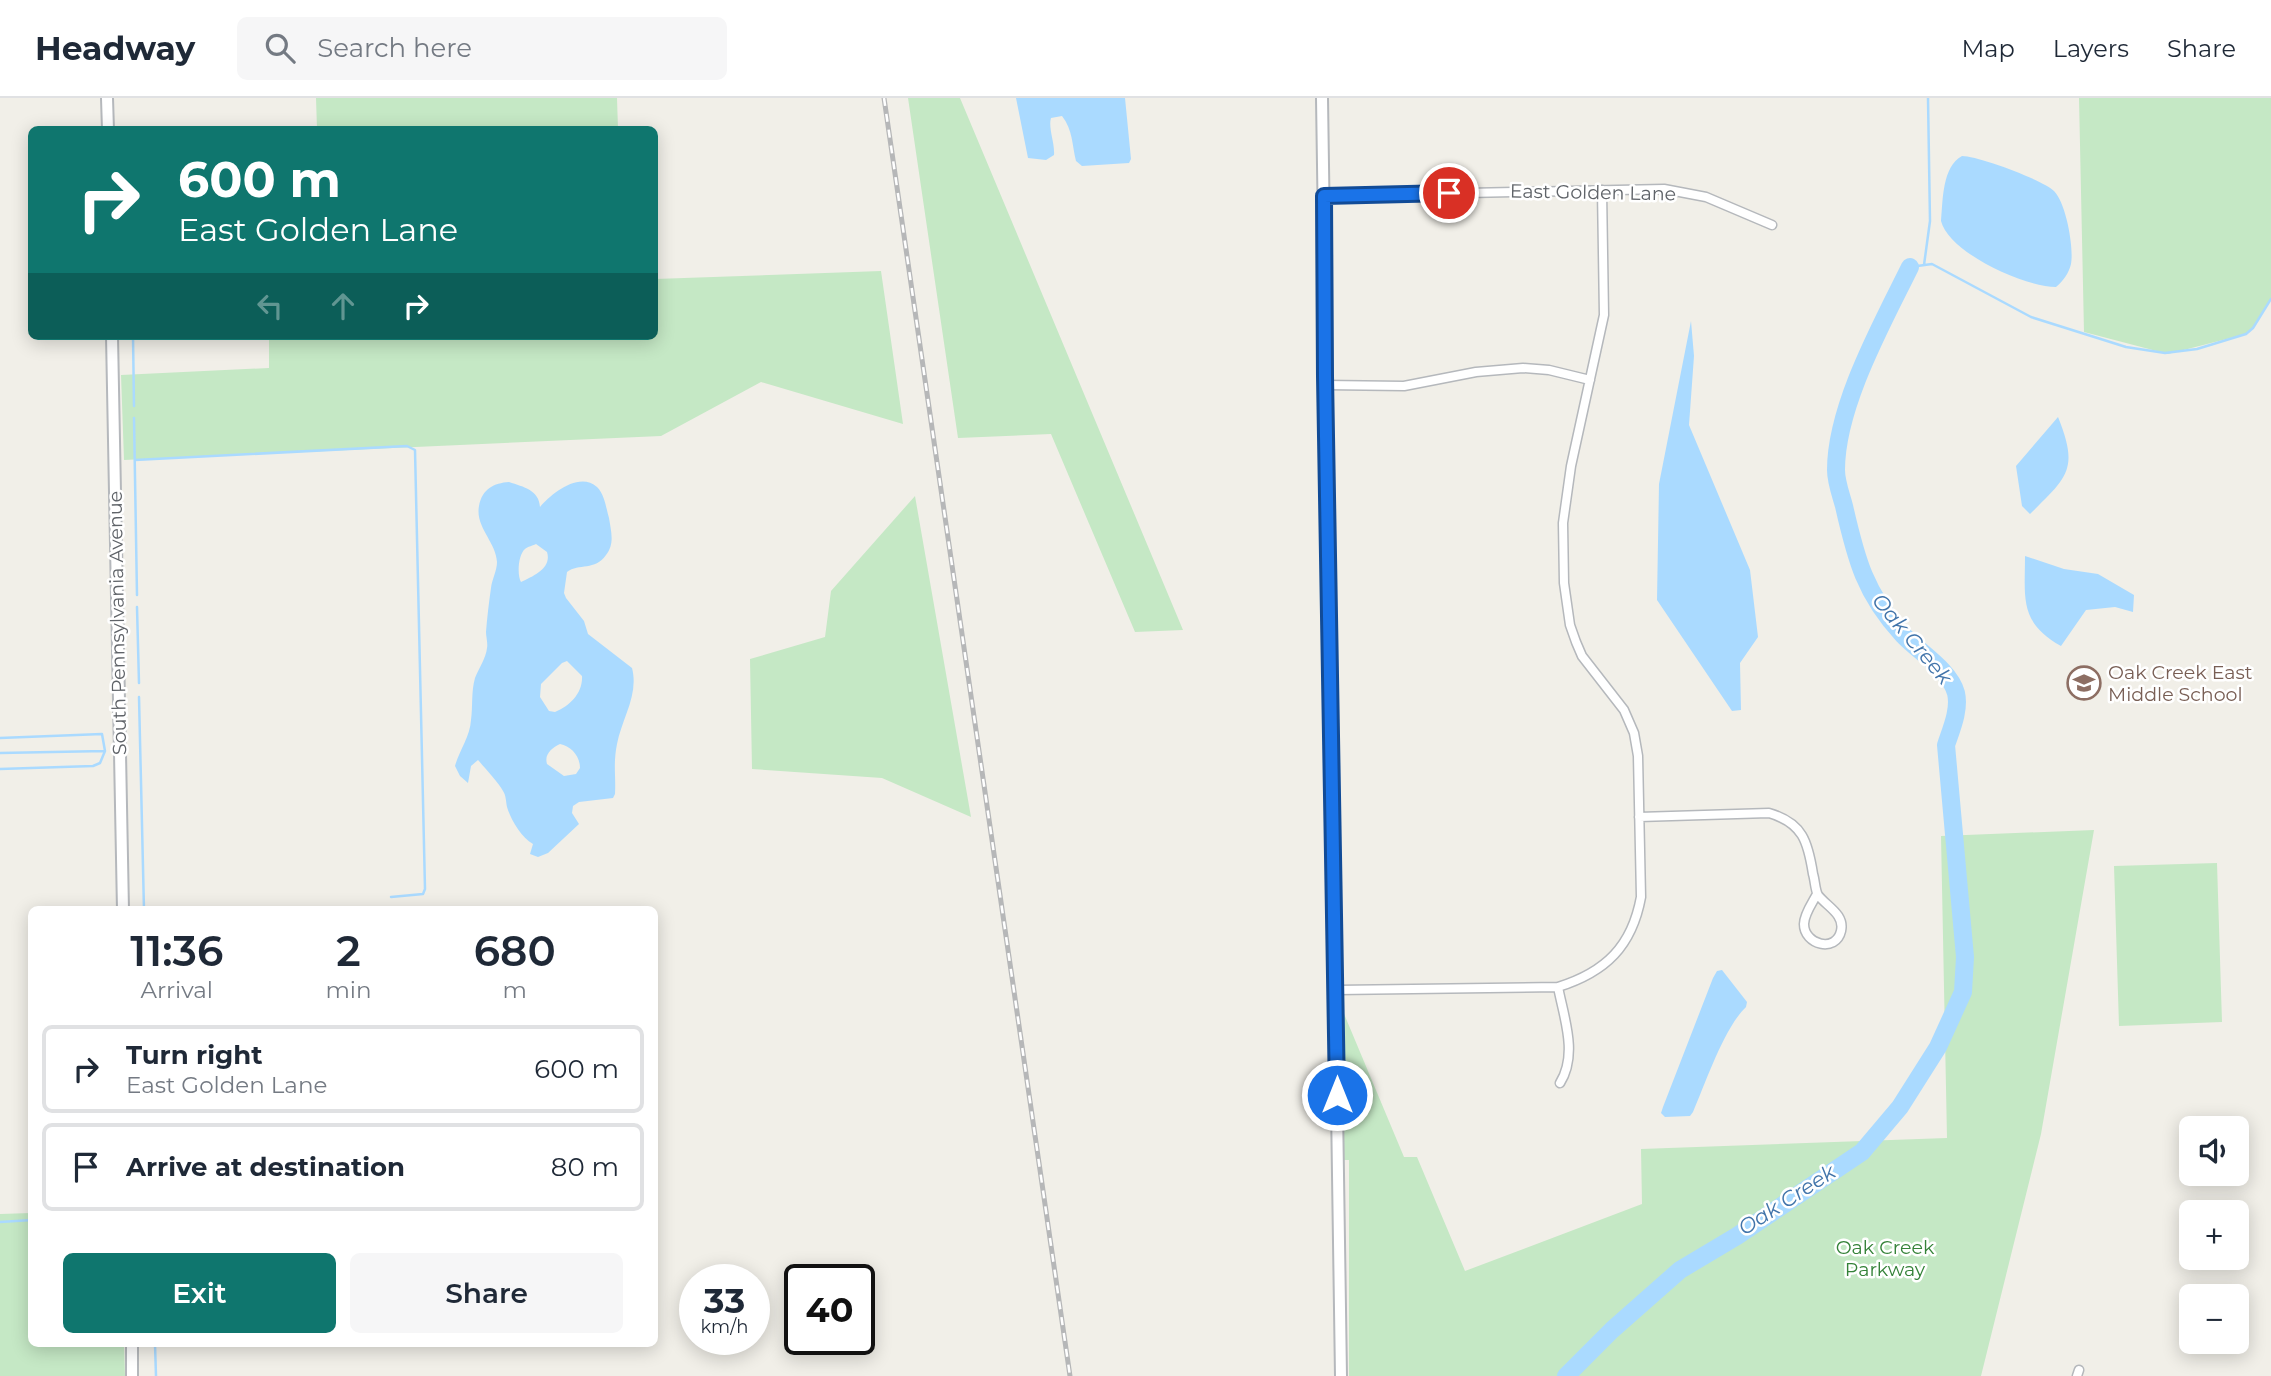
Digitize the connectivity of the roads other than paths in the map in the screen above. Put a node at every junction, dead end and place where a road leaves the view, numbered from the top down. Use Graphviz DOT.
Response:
graph roads {
  1 [pos="107,98"];
  2 [pos="1322,98"];
  3 [pos="108,126"];
  4 [pos="1602,190"];
  5 [pos="1324,196"];
  6 [pos="1772,225"];
  7 [pos="112,340"];
  8 [pos="1590,380"];
  9 [pos="1325,386"];
  10 [pos="1639,817"];
  11 [pos="1817,894"];
  12 [pos="123,906"];
  13 [pos="1558,987"];
  14 [pos="1337,990"];
  15 [pos="1560,1083"];
  16 [pos="132,1347"];
  17 [pos="132,1376"];
  18 [pos="1341,1376"];
  1 -- 3 [label="street"];
  2 -- 5 [label="street"];
  4 -- 5 [label="street, East Golden Lane"];
  4 -- 6 [label="street, East Golden Lane"];
  4 -- 8 [label="street"];
  5 -- 9 [label="street"];
  7 -- 12 [label="street, South Pennsylvania Avenue"];
  8 -- 9 [label="street"];
  8 -- 10 [label="street"];
  9 -- 14 [label="street"];
  10 -- 11 [label="street"];
  10 -- 13 [label="street"];
  11 -- 11 [label="street"];
  13 -- 14 [label="street"];
  13 -- 15 [label="street"];
  14 -- 18 [label="street"];
  16 -- 17 [label="street"];
}
